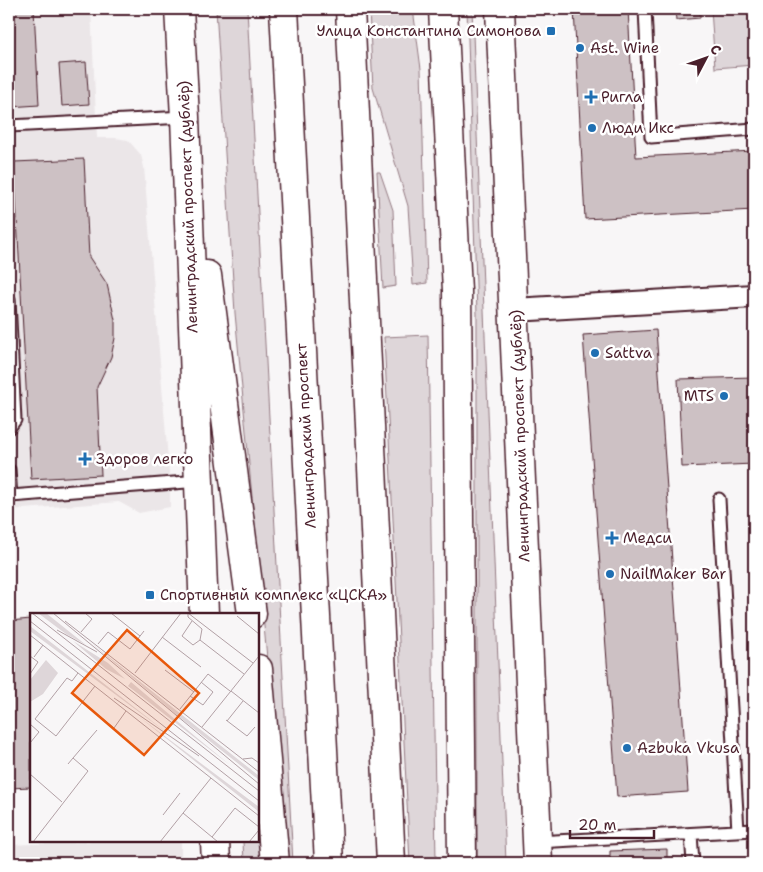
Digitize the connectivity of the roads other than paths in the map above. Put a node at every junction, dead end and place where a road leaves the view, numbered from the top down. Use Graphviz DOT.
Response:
graph roads {
  1 [pos="179,9"];
  2 [pos="284,9"];
  3 [pos="350,9"];
  4 [pos="443,9"];
  5 [pos="500,9"];
  6 [pos="645,9"];
  7 [pos="186,117"];
  8 [pos="9,126"];
  9 [pos="754,129"];
  10 [pos="754,296"];
  11 [pos="9,300"];
  12 [pos="514,310"];
  13 [pos="9,428"];
  14 [pos="9,470"];
  15 [pos="200,481"];
  16 [pos="719,499"];
  17 [pos="204,613"];
  18 [pos="252,613"];
  19 [pos="259,680"];
  20 [pos="754,830"];
  21 [pos="738,831"];
  22 [pos="691,834"];
  23 [pos="215,842"];
  24 [pos="538,852"];
  25 [pos="216,863"];
  26 [pos="276,863"];
  27 [pos="328,863"];
  28 [pos="391,863"];
  29 [pos="462,863"];
  30 [pos="693,863"];
  1 -- 7 [label="main road, Ленинградский проспект (дублёр)"];
  2 -- 27 [label="main road, Ленинградский проспект"];
  3 -- 28 [label="main road"];
  4 -- 29 [label="main road"];
  5 -- 12 [label="main road, Ленинградский проспект (дублёр)"];
  6 -- 9 [label="lane"];
  7 -- 8 [label="lane"];
  7 -- 15 [label="main road, Ленинградский проспект (дублёр)"];
  7 -- 18 [label="main road"];
  10 -- 12 [label="street"];
  11 -- 13 [label="lane"];
  12 -- 24 [label="main road, Ленинградский проспект (дублёр)"];
  14 -- 15 [label="lane"];
  15 -- 17 [label="main road, Ленинградский проспект (дублёр)"];
  16 -- 21 [label="lane"];
  19 -- 26 [label="main road"];
  20 -- 21 [label="lane"];
  21 -- 22 [label="lane"];
  22 -- 24 [label="lane"];
  22 -- 30 [label="lane"];
  23 -- 25 [label="main road"];
}
